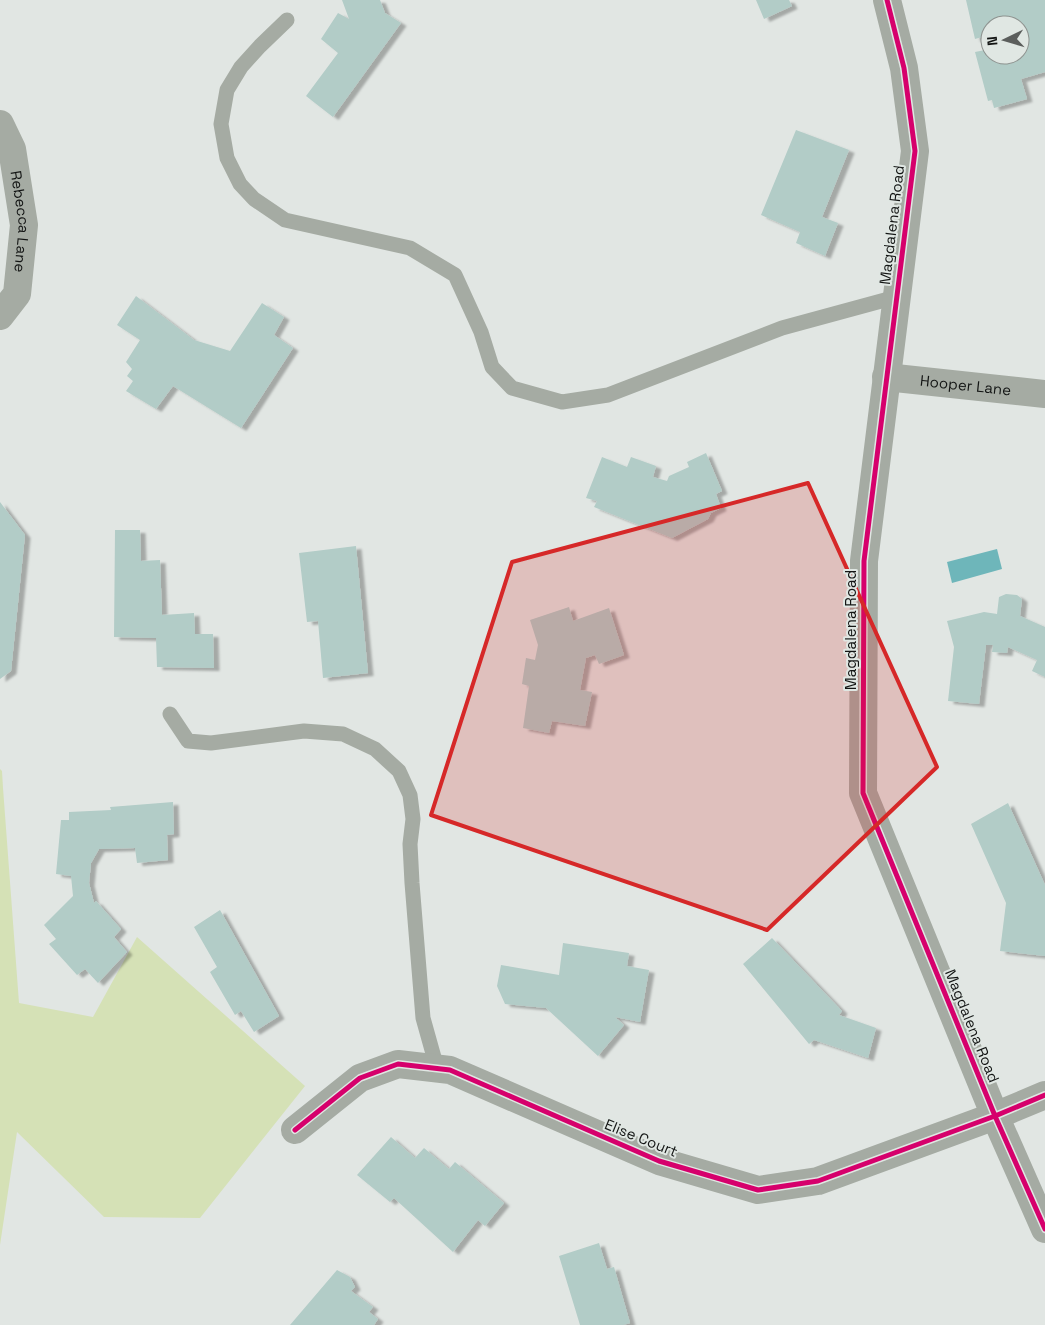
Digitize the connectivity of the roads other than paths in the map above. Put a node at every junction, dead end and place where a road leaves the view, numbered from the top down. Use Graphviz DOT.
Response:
graph roads {
  1 [pos="887,0"];
  2 [pos="288,20"];
  3 [pos="0,124"];
  4 [pos="896,297"];
  5 [pos="0,316"];
  6 [pos="886,377"];
  7 [pos="1045,394"];
  8 [pos="170,714"];
  9 [pos="437,1068"];
  10 [pos="1045,1095"];
  11 [pos="995,1116"];
  12 [pos="295,1130"];
  13 [pos="1045,1228"];
  1 -- 4 [label="street, Magdalena Road"];
  2 -- 4 [label="lane"];
  3 -- 5 [label="street, Rebecca Lane"];
  4 -- 6 [label="street, Magdalena Road"];
  6 -- 7 [label="street, Hooper Lane"];
  6 -- 11 [label="street, Magdalena Road"];
  8 -- 9 [label="lane"];
  9 -- 11 [label="street, Elise Court"];
  9 -- 12 [label="street, Elise Court"];
  10 -- 11 [label="street, Elise Court"];
  11 -- 13 [label="street, Magdalena Road"];
}
